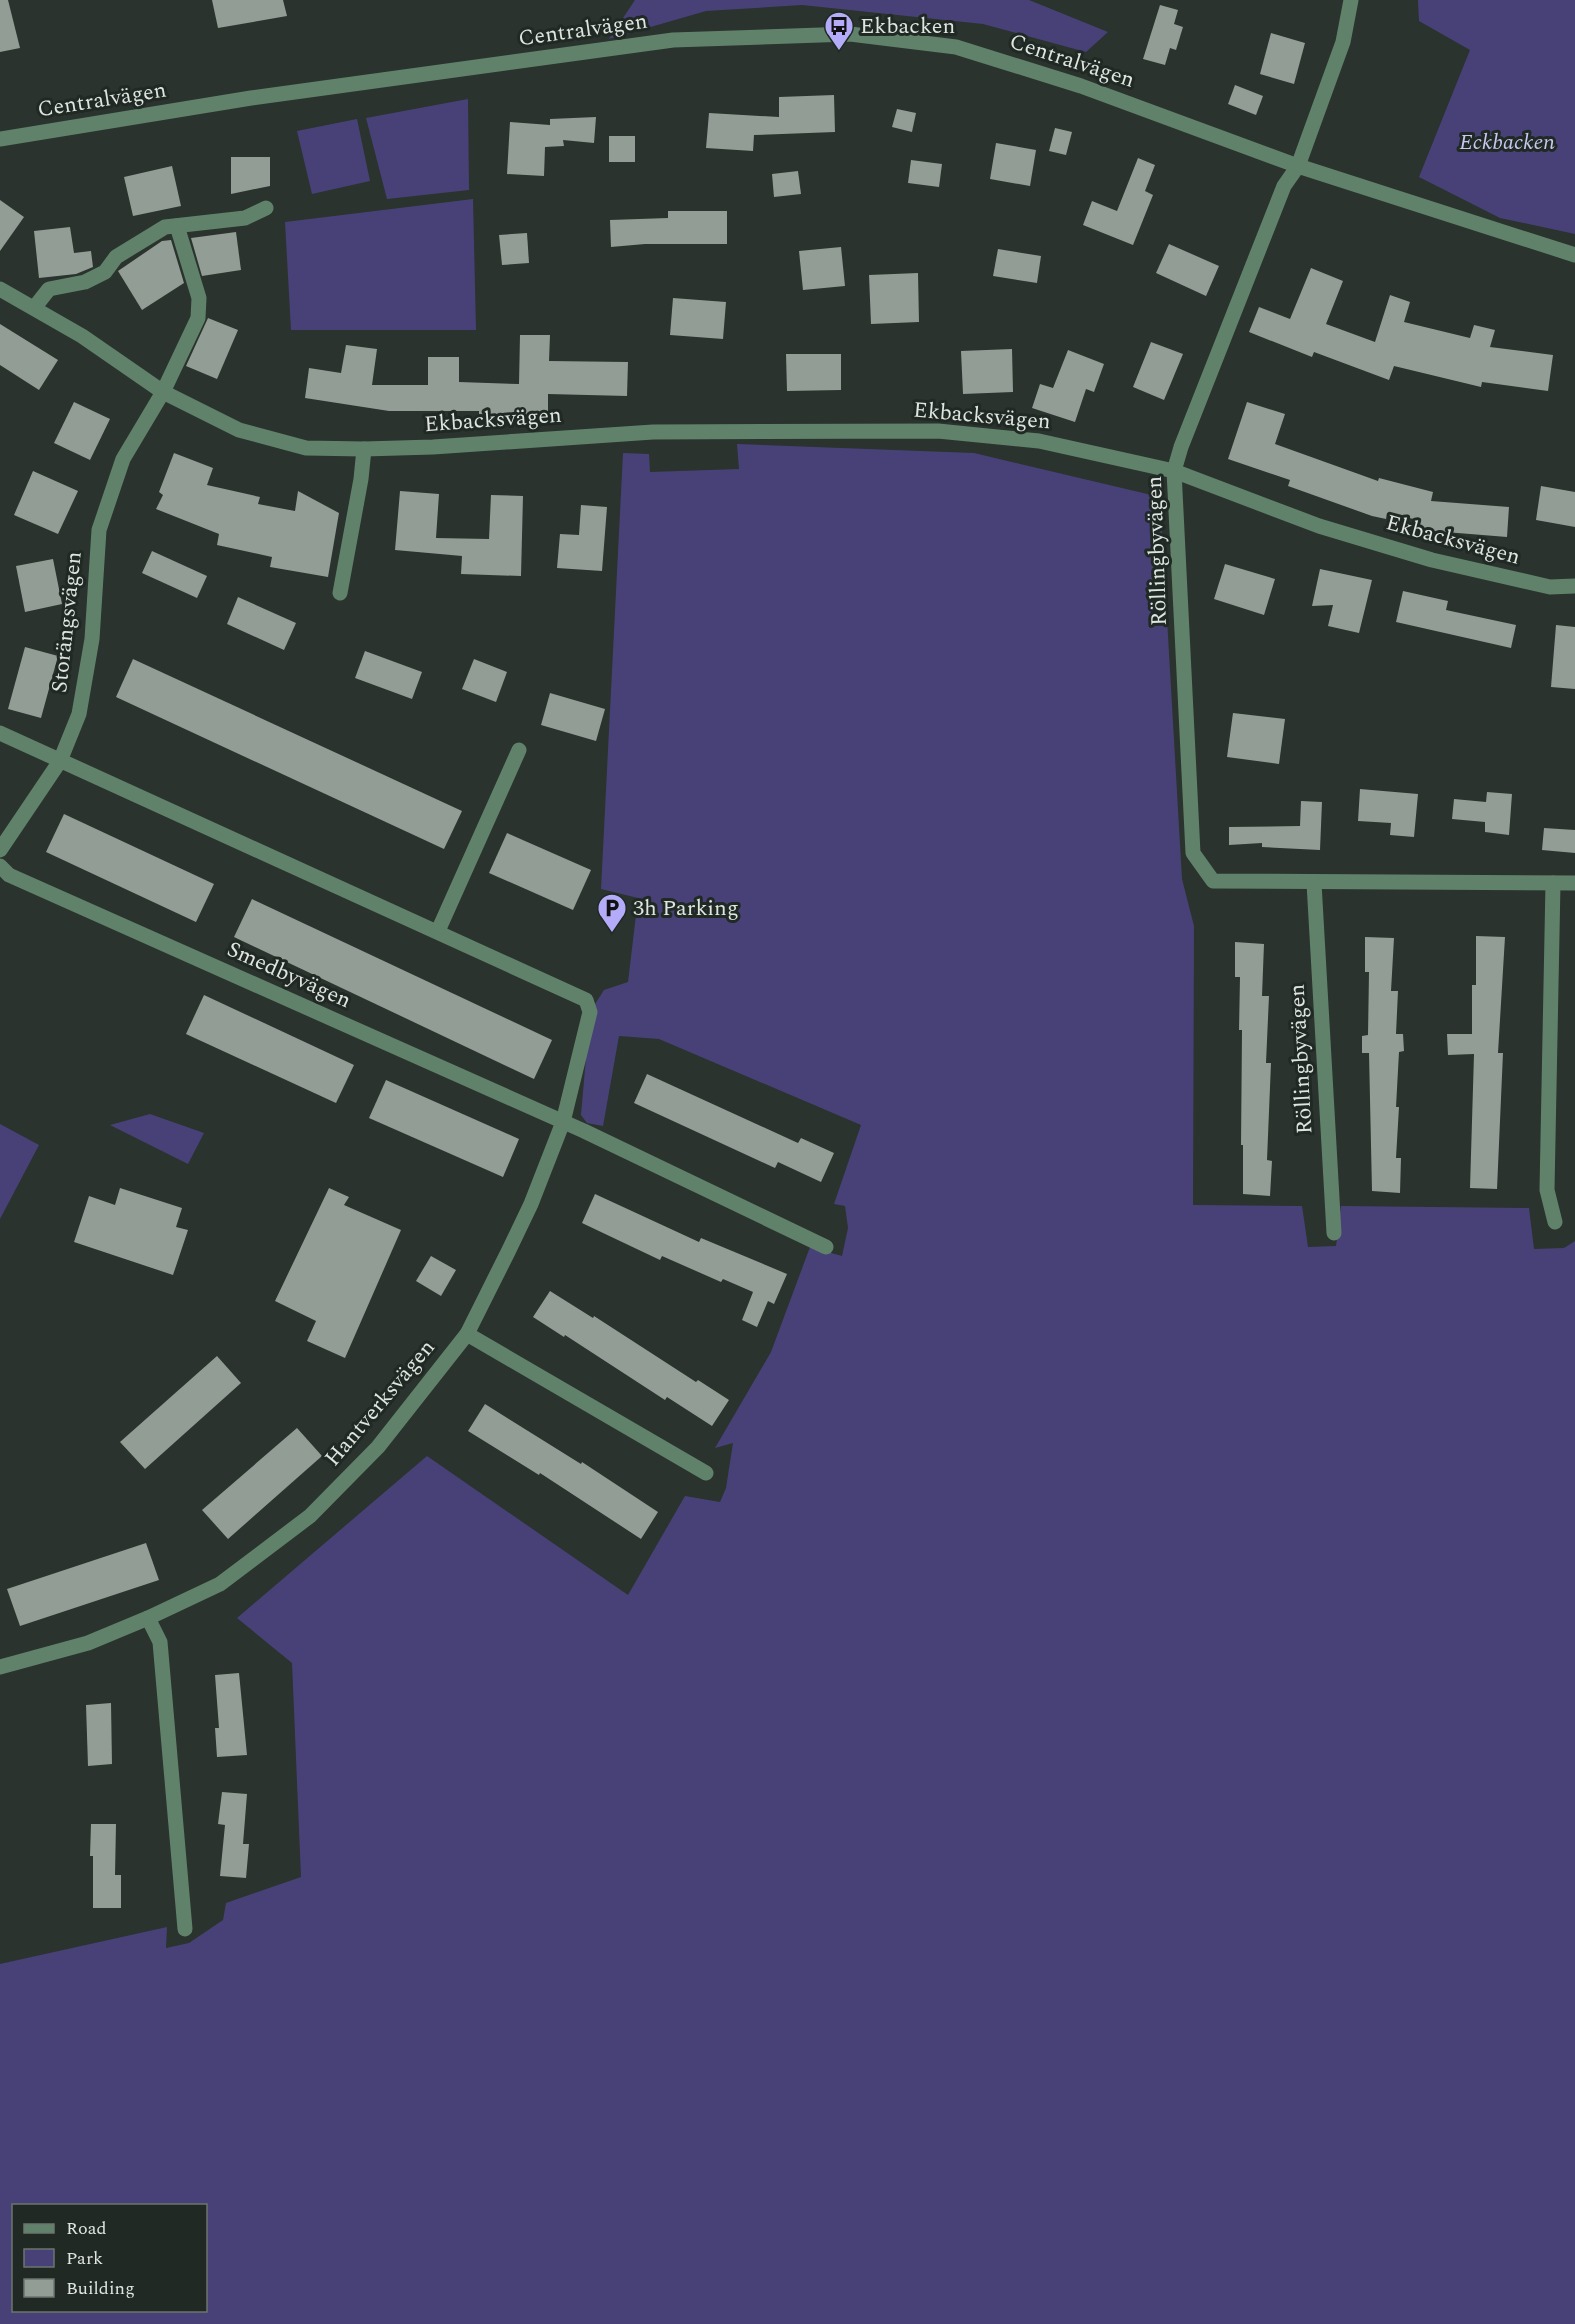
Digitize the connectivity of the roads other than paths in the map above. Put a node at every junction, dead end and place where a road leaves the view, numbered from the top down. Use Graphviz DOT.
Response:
graph roads {
  1 [pos="1351,0"];
  2 [pos="0,139"];
  3 [pos="1298,166"];
  4 [pos="266,208"];
  5 [pos="177,226"];
  6 [pos="1575,255"];
  7 [pos="0,289"];
  8 [pos="34,308"];
  9 [pos="163,392"];
  10 [pos="364,449"];
  11 [pos="1174,471"];
  12 [pos="1575,586"];
  13 [pos="340,593"];
  14 [pos="0,733"];
  15 [pos="519,750"];
  16 [pos="60,761"];
  17 [pos="0,850"];
  18 [pos="0,866"];
  19 [pos="1314,883"];
  20 [pos="1553,883"];
  21 [pos="1575,884"];
  22 [pos="438,931"];
  23 [pos="563,1122"];
  24 [pos="1555,1222"];
  25 [pos="1334,1233"];
  26 [pos="826,1247"];
  27 [pos="467,1334"];
  28 [pos="706,1473"];
  29 [pos="148,1618"];
  30 [pos="0,1667"];
  31 [pos="185,1929"];
  1 -- 3 [label="street, Röllingbyvägen"];
  2 -- 3 [label="street, Centralvägen"];
  3 -- 6 [label="street, Centralvägen"];
  3 -- 11 [label="street, Röllingbyvägen"];
  4 -- 5 [label="street"];
  5 -- 8 [label="street"];
  5 -- 9 [label="street"];
  7 -- 8 [label="street, Ekbacksvägen"];
  8 -- 9 [label="street, Ekbacksvägen"];
  9 -- 10 [label="street, Ekbacksvägen"];
  9 -- 16 [label="street, Storängsvägen"];
  10 -- 11 [label="street, Ekbacksvägen"];
  10 -- 13 [label="street"];
  11 -- 12 [label="street, Ekbacksvägen"];
  11 -- 19 [label="street, Röllingbyvägen"];
  14 -- 16 [label="street"];
  15 -- 22 [label="street"];
  16 -- 17 [label="street, Storängsvägen"];
  16 -- 22 [label="street"];
  18 -- 23 [label="street, Smedbyvägen"];
  19 -- 20 [label="street, Röllingbyvägen"];
  19 -- 25 [label="street, Röllingbyvägen"];
  20 -- 21 [label="street, Röllingbyvägen"];
  20 -- 24 [label="street"];
  22 -- 23 [label="street, Hantverksvägen"];
  23 -- 26 [label="street"];
  23 -- 27 [label="street, Hantverksvägen"];
  27 -- 28 [label="street, Hantverksvägen"];
  27 -- 29 [label="street, Hantverksvägen"];
  29 -- 30 [label="street, Hantverksvägen"];
  29 -- 31 [label="street"];
}
